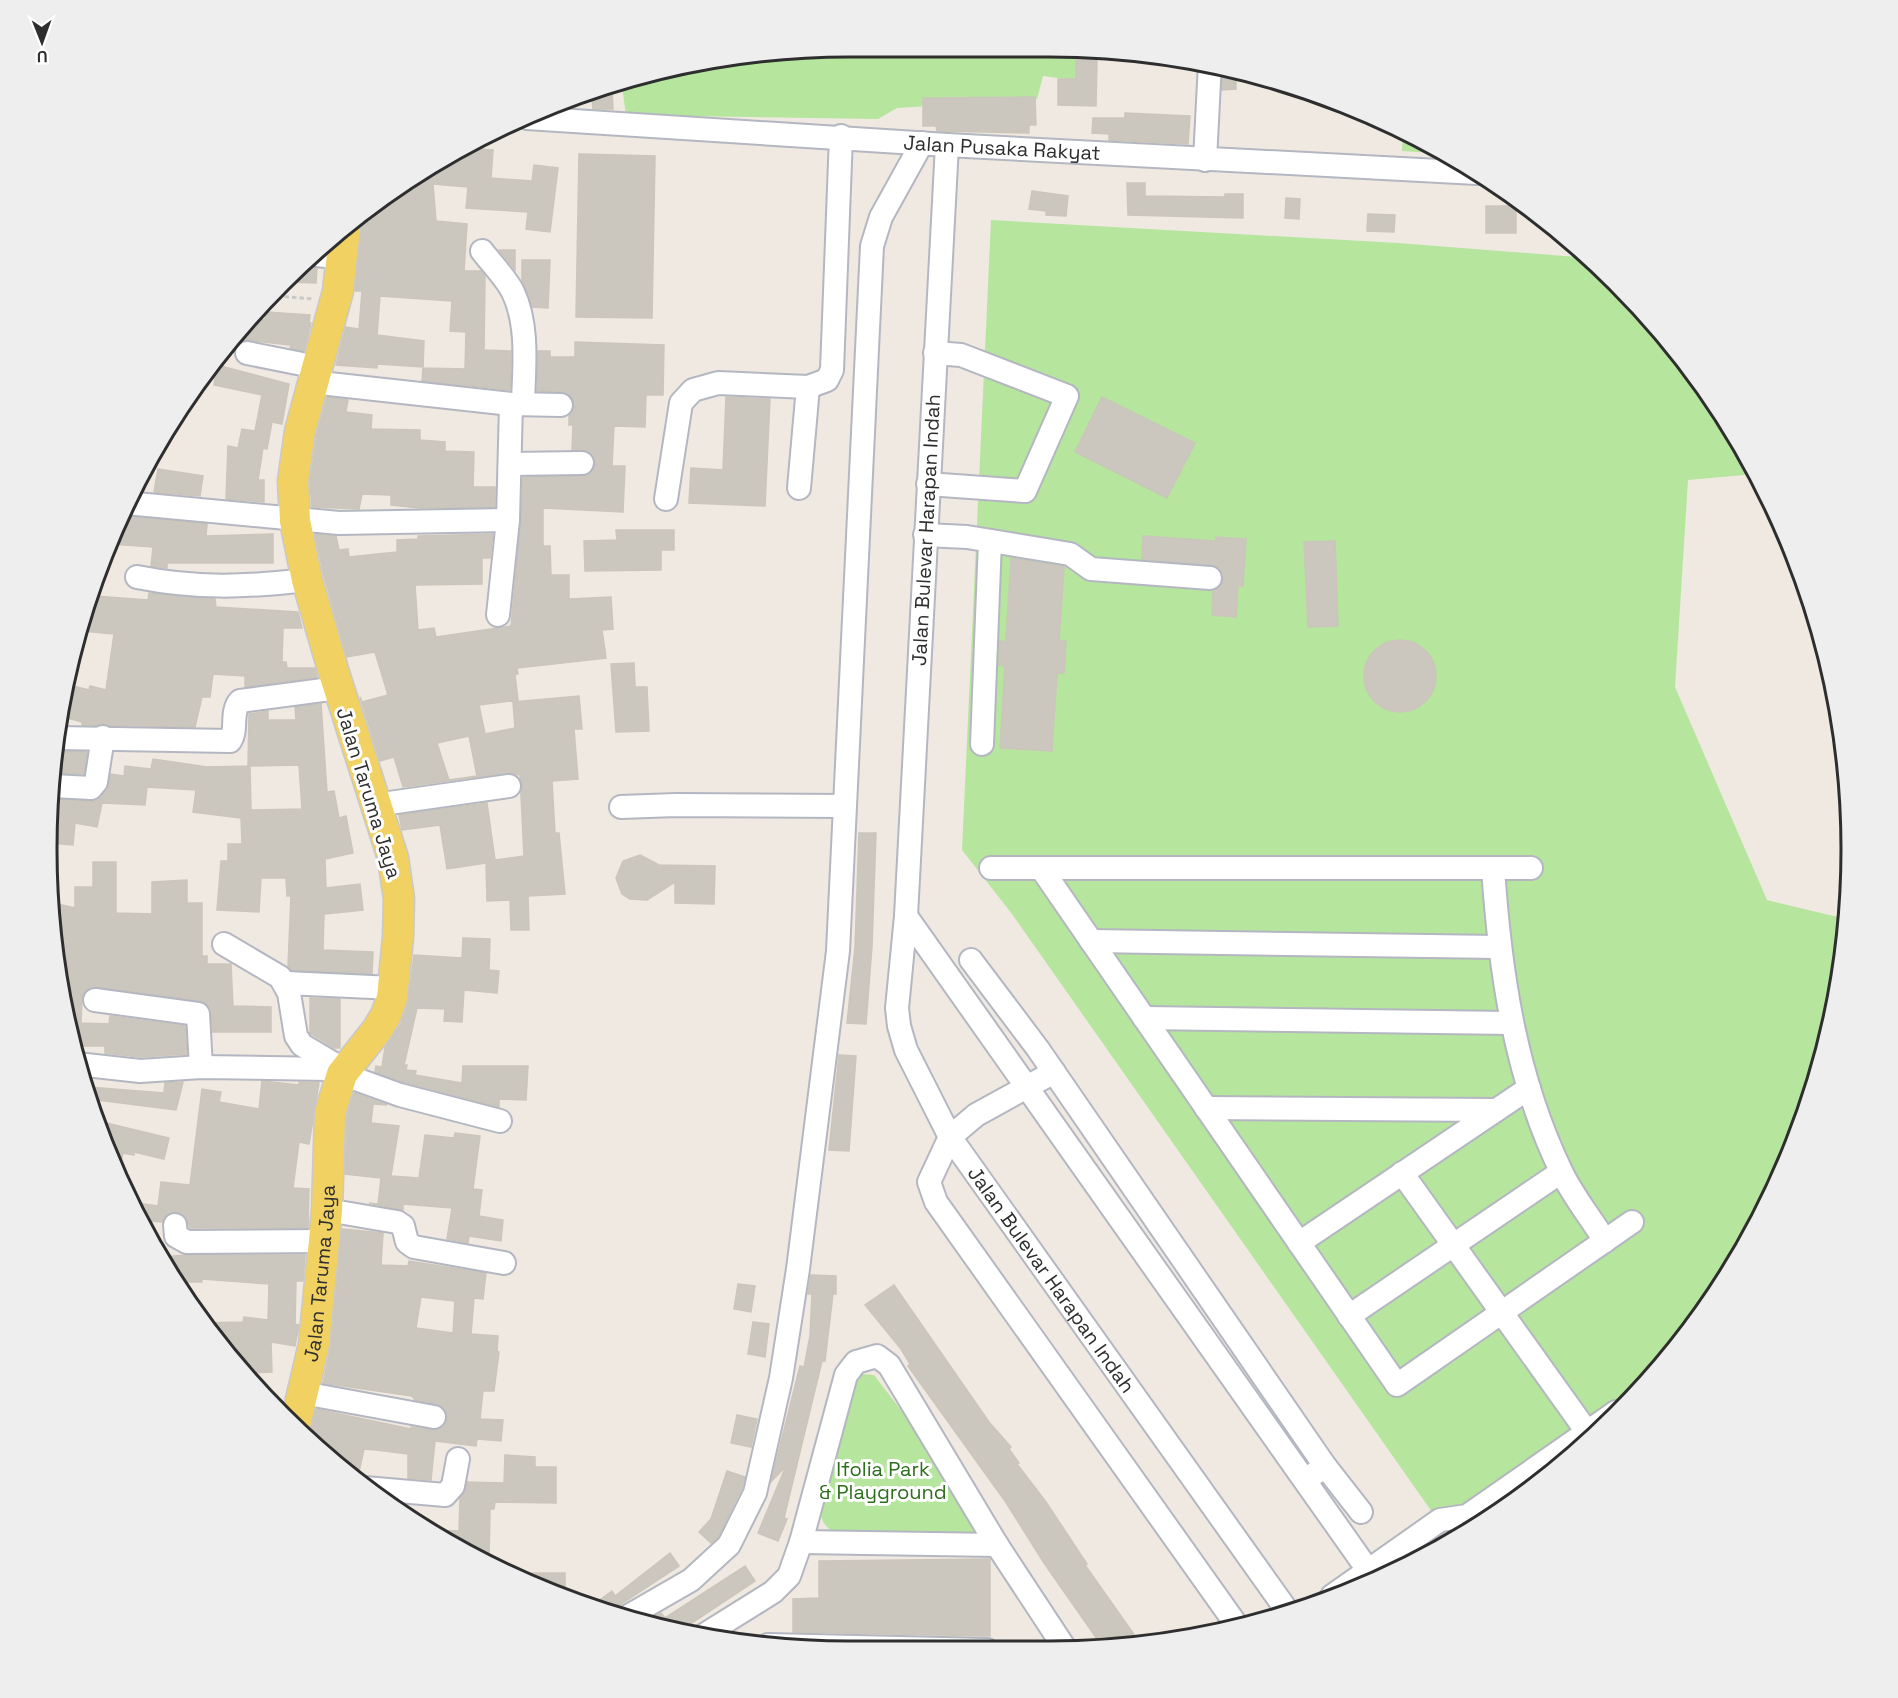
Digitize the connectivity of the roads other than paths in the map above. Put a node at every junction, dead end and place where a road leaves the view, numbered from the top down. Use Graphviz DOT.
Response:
graph roads {
  1 [pos="1209,73"];
  2 [pos="542,119"];
  3 [pos="841,136"];
  4 [pos="922,143"];
  5 [pos="947,145"];
  6 [pos="1204,159"];
  7 [pos="1460,172"];
  8 [pos="482,252"];
  9 [pos="330,257"];
  10 [pos="247,353"];
  11 [pos="935,353"];
  12 [pos="314,375"];
  13 [pos="808,387"];
  14 [pos="517,404"];
  15 [pos="561,405"];
  16 [pos="582,463"];
  17 [pos="510,464"];
  18 [pos="928,484"];
  19 [pos="799,488"];
  20 [pos="666,499"];
  21 [pos="136,505"];
  22 [pos="508,520"];
  23 [pos="295,521"];
  24 [pos="926,535"];
  25 [pos="990,541"];
  26 [pos="137,577"];
  27 [pos="1210,578"];
  28 [pos="307,580"];
  29 [pos="498,615"];
  30 [pos="338,688"];
  31 [pos="103,737"];
  32 [pos="65,738"];
  33 [pos="982,744"];
  34 [pos="60,786"];
  35 [pos="509,786"];
  36 [pos="375,806"];
  37 [pos="844,806"];
  38 [pos="621,807"];
  39 [pos="992,868"];
  40 [pos="1041,868"];
  41 [pos="1493,868"];
  42 [pos="1531,868"];
  43 [pos="906,916"];
  44 [pos="1091,941"];
  45 [pos="224,944"];
  46 [pos="1498,947"];
  47 [pos="970,960"];
  48 [pos="286,983"];
  49 [pos="393,988"];
  50 [pos="95,1000"];
  51 [pos="1144,1018"];
  52 [pos="1510,1023"];
  53 [pos="87,1065"];
  54 [pos="201,1067"];
  55 [pos="343,1072"];
  56 [pos="1054,1072"];
  57 [pos="1027,1086"];
  58 [pos="1529,1088"];
  59 [pos="1206,1108"];
  60 [pos="1496,1110"];
  61 [pos="500,1121"];
  62 [pos="950,1137"];
  63 [pos="1561,1172"];
  64 [pos="1402,1173"];
  65 [pos="327,1210"];
  66 [pos="1632,1222"];
  67 [pos="175,1225"];
  68 [pos="324,1241"];
  69 [pos="1605,1241"];
  70 [pos="1299,1243"];
  71 [pos="1453,1245"];
  72 [pos="504,1263"];
  73 [pos="1502,1312"];
  74 [pos="1349,1316"];
  75 [pos="299,1407"];
  76 [pos="434,1418"];
  77 [pos="1586,1430"];
  78 [pos="458,1459"];
  79 [pos="1316,1472"];
  80 [pos="1537,1472"];
  81 [pos="384,1490"];
  82 [pos="1361,1512"];
  83 [pos="1481,1513"];
  84 [pos="1468,1521"];
  85 [pos="801,1542"];
  86 [pos="997,1545"];
  87 [pos="1382,1567"];
  88 [pos="1371,1572"];
  89 [pos="1283,1605"];
  90 [pos="636,1612"];
  91 [pos="1232,1619"];
  92 [pos="714,1629"];
  93 [pos="1060,1641"];
  1 -- 6 [label="street"];
  2 -- 3 [label="street, Jalan Pusaka Rakyat"];
  3 -- 4 [label="street, Jalan Pusaka Rakyat"];
  3 -- 13 [label="street"];
  4 -- 5 [label="street, Jalan Pusaka Rakyat"];
  4 -- 37 [label="street"];
  5 -- 6 [label="street, Jalan Pusaka Rakyat"];
  5 -- 11 [label="street, Jalan Bulevar Harapan Indah"];
  6 -- 7 [label="street, Jalan Pusaka Rakyat"];
  8 -- 14 [label="street"];
  9 -- 12 [label="main road, Jalan Taruma Jaya"];
  10 -- 12 [label="street"];
  11 -- 18 [label="street, Jalan Bulevar Harapan Indah"];
  11 -- 18 [label="street"];
  12 -- 14 [label="street"];
  12 -- 23 [label="main road, Jalan Taruma Jaya"];
  13 -- 19 [label="street"];
  13 -- 20 [label="street"];
  14 -- 15 [label="street"];
  14 -- 17 [label="street"];
  16 -- 17 [label="street"];
  17 -- 22 [label="street"];
  18 -- 24 [label="street, Jalan Bulevar Harapan Indah"];
  21 -- 23 [label="street"];
  22 -- 23 [label="street"];
  22 -- 29 [label="street"];
  23 -- 28 [label="main road, Jalan Taruma Jaya"];
  24 -- 25 [label="street"];
  24 -- 43 [label="street, Jalan Bulevar Harapan Indah"];
  25 -- 27 [label="street"];
  25 -- 33 [label="street"];
  26 -- 28 [label="street"];
  28 -- 30 [label="main road, Jalan Taruma Jaya"];
  30 -- 31 [label="street"];
  30 -- 36 [label="main road, Jalan Taruma Jaya"];
  31 -- 32 [label="street"];
  31 -- 34 [label="street"];
  35 -- 36 [label="street"];
  36 -- 49 [label="main road, Jalan Taruma Jaya"];
  37 -- 38 [label="street"];
  37 -- 90 [label="street"];
  39 -- 40 [label="street"];
  40 -- 41 [label="street"];
  40 -- 44 [label="street"];
  41 -- 42 [label="street"];
  41 -- 46 [label="street"];
  43 -- 57 [label="street"];
  43 -- 62 [label="street, Jalan Bulevar Harapan Indah"];
  44 -- 46 [label="street"];
  44 -- 51 [label="street"];
  45 -- 48 [label="street"];
  46 -- 52 [label="street"];
  47 -- 56 [label="street"];
  48 -- 49 [label="street"];
  48 -- 55 [label="street"];
  49 -- 55 [label="main road, Jalan Taruma Jaya"];
  50 -- 54 [label="street"];
  51 -- 52 [label="street"];
  51 -- 59 [label="street"];
  52 -- 58 [label="street"];
  53 -- 54 [label="street"];
  54 -- 55 [label="street"];
  55 -- 61 [label="street"];
  55 -- 65 [label="main road, Jalan Taruma Jaya"];
  56 -- 57 [label="street"];
  56 -- 79 [label="street"];
  57 -- 62 [label="street"];
  57 -- 79 [label="street"];
  58 -- 60 [label="street"];
  58 -- 63 [label="street"];
  59 -- 60 [label="street"];
  59 -- 70 [label="street"];
  60 -- 64 [label="street"];
  62 -- 89 [label="street, Jalan Bulevar Harapan Indah"];
  62 -- 91 [label="street"];
  63 -- 69 [label="street"];
  63 -- 71 [label="street"];
  64 -- 70 [label="street"];
  64 -- 71 [label="street"];
  65 -- 68 [label="main road, Jalan Taruma Jaya"];
  65 -- 72 [label="street"];
  66 -- 69 [label="street"];
  67 -- 68 [label="street"];
  68 -- 75 [label="main road, Jalan Taruma Jaya"];
  69 -- 73 [label="street"];
  70 -- 74 [label="street"];
  71 -- 73 [label="street"];
  71 -- 74 [label="street"];
  73 -- 74 [label="street"];
  73 -- 77 [label="street"];
  75 -- 76 [label="street"];
  78 -- 81 [label="street"];
  79 -- 82 [label="street"];
  79 -- 88 [label="street"];
  80 -- 83 [label="street"];
  84 -- 87 [label="street"];
  85 -- 86 [label="street"];
  85 -- 86 [label="street"];
  85 -- 92 [label="street"];
  86 -- 93 [label="street"];
}
